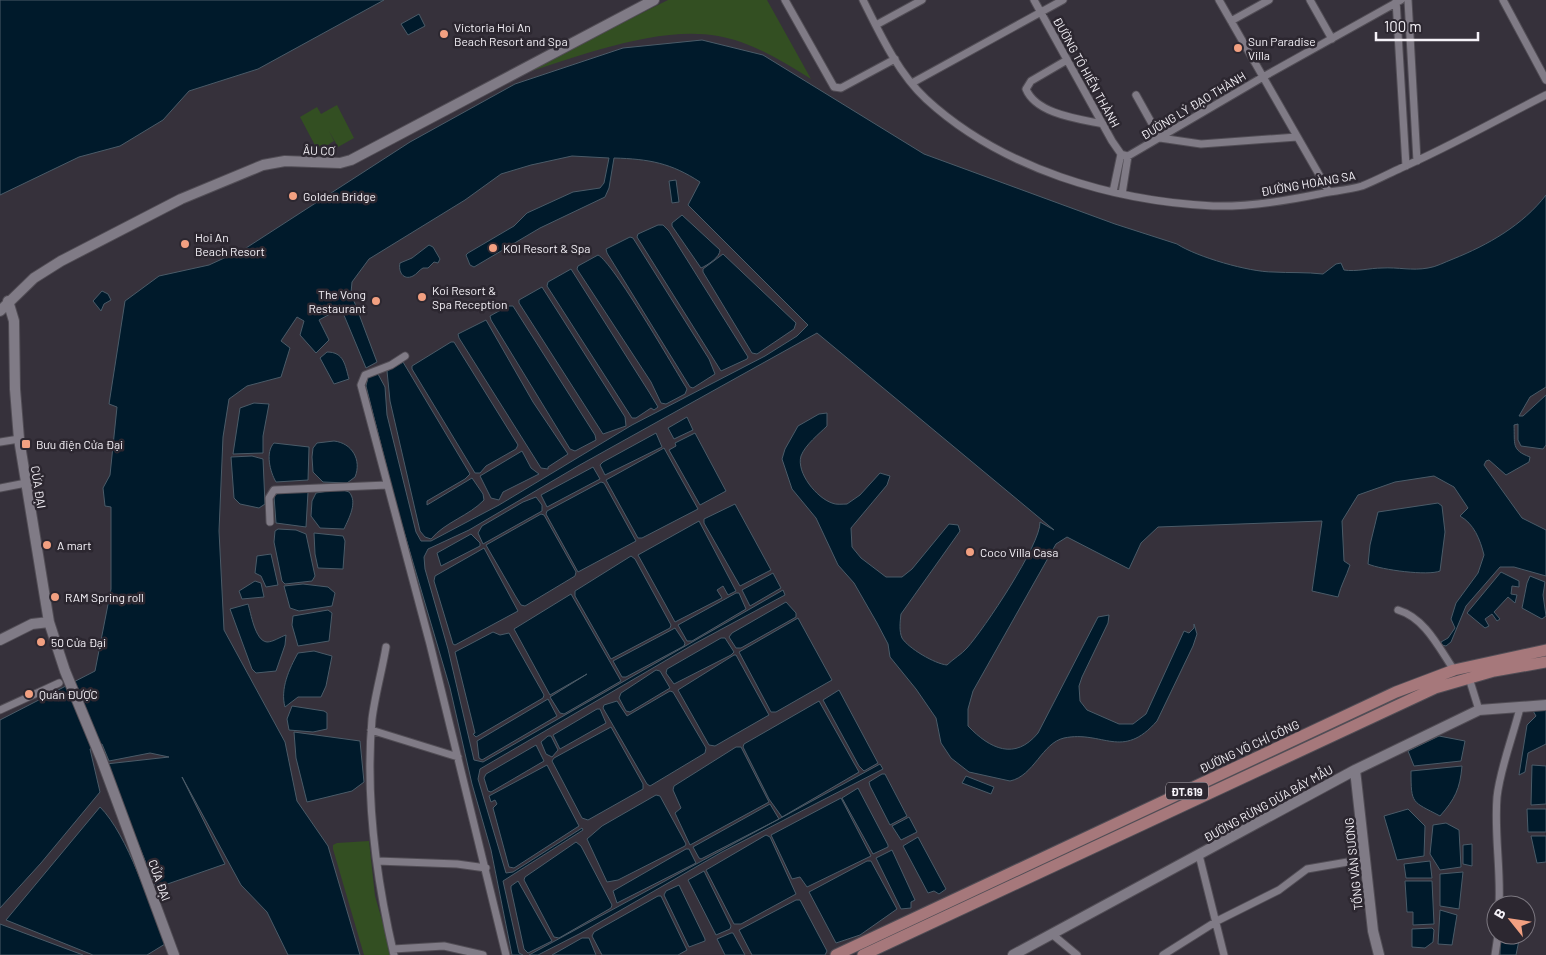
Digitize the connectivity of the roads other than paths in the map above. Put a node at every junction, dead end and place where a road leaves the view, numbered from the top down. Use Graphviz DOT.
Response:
graph roads {
  1 [pos="654,0"];
  2 [pos="785,0"];
  3 [pos="863,0"];
  4 [pos="922,0"];
  5 [pos="1034,0"];
  6 [pos="1063,0"];
  7 [pos="1219,0"];
  8 [pos="1269,0"];
  9 [pos="1310,0"];
  10 [pos="1408,0"];
  11 [pos="1502,0"];
  12 [pos="1398,1"];
  13 [pos="1041,12"];
  14 [pos="1231,22"];
  15 [pos="876,25"];
  16 [pos="1332,39"];
  17 [pos="895,59"];
  18 [pos="1067,60"];
  19 [pos="1263,77"];
  20 [pos="1546,80"];
  21 [pos="912,83"];
  22 [pos="1136,95"];
  23 [pos="1546,95"];
  24 [pos="1103,124"];
  25 [pos="1297,136"];
  26 [pos="1160,138"];
  27 [pos="1125,155"];
  28 [pos="1417,162"];
  29 [pos="1406,166"];
  30 [pos="1113,192"];
  31 [pos="1329,192"];
  32 [pos="1122,194"];
  33 [pos="8,301"];
  34 [pos="0,311"];
  35 [pos="405,356"];
  36 [pos="19,439"];
  37 [pos="0,442"];
  38 [pos="26,484"];
  39 [pos="387,485"];
  40 [pos="0,488"];
  41 [pos="270,522"];
  42 [pos="1398,610"];
  43 [pos="49,622"];
  44 [pos="0,640"];
  45 [pos="386,648"];
  46 [pos="1546,650"];
  47 [pos="1546,662"];
  48 [pos="1454,670"];
  49 [pos="1469,678"];
  50 [pos="59,683"];
  51 [pos="1546,705"];
  52 [pos="1520,708"];
  53 [pos="0,710"];
  54 [pos="1479,710"];
  55 [pos="372,730"];
  56 [pos="458,756"];
  57 [pos="1355,770"];
  58 [pos="1199,855"];
  59 [pos="1365,859"];
  60 [pos="377,861"];
  61 [pos="486,868"];
  62 [pos="987,891"];
  63 [pos="1499,895"];
  64 [pos="1217,921"];
  65 [pos="1054,934"];
  66 [pos="393,952"];
  67 [pos="1018,954"];
  68 [pos="174,955"];
  69 [pos="483,955"];
  70 [pos="506,955"];
  71 [pos="836,955"];
  72 [pos="863,955"];
  73 [pos="1077,955"];
  74 [pos="1163,955"];
  75 [pos="1224,955"];
  76 [pos="1379,955"];
  1 -- 33 [label="street, ÂU CƠ"];
  2 -- 17 [label="street"];
  3 -- 15 [label="street, ĐƯỜNG HOÀNG SA"];
  4 -- 15 [label="street"];
  5 -- 13 [label="street, ĐƯỜNG TÔ HIẾN THÀNH"];
  6 -- 13 [label="street"];
  7 -- 14 [label="street"];
  8 -- 14 [label="street"];
  9 -- 16 [label="street"];
  10 -- 28 [label="street"];
  11 -- 20 [label="street"];
  12 -- 16 [label="street, ĐƯỜNG LÝ ĐẠO THÀNH"];
  12 -- 29 [label="street"];
  13 -- 18 [label="street, ĐƯỜNG TÔ HIẾN THÀNH"];
  13 -- 21 [label="street"];
  14 -- 19 [label="street"];
  15 -- 17 [label="street, ĐƯỜNG HOÀNG SA"];
  16 -- 19 [label="street, ĐƯỜNG LÝ ĐẠO THÀNH"];
  17 -- 21 [label="street, ĐƯỜNG HOÀNG SA"];
  18 -- 24 [label="street, ĐƯỜNG TÔ HIẾN THÀNH"];
  18 -- 24 [label="street"];
  19 -- 25 [label="street"];
  19 -- 26 [label="street, ĐƯỜNG LÝ ĐẠO THÀNH"];
  21 -- 30 [label="street, ĐƯỜNG HOÀNG SA"];
  22 -- 26 [label="street"];
  23 -- 28 [label="street, ĐƯỜNG HOÀNG SA"];
  24 -- 27 [label="street, ĐƯỜNG TÔ HIẾN THÀNH"];
  25 -- 26 [label="street"];
  25 -- 31 [label="street"];
  26 -- 27 [label="street, ĐƯỜNG LÝ ĐẠO THÀNH"];
  27 -- 30 [label="street"];
  27 -- 32 [label="street"];
  28 -- 29 [label="street, ĐƯỜNG HOÀNG SA"];
  29 -- 31 [label="street, ĐƯỜNG HOÀNG SA"];
  30 -- 32 [label="street, ĐƯỜNG HOÀNG SA"];
  31 -- 32 [label="street, ĐƯỜNG HOÀNG SA"];
  33 -- 34 [label="street, ÂU CƠ"];
  33 -- 36 [label="street, CỬA ĐẠI"];
  35 -- 39 [label="street"];
  36 -- 37 [label="street"];
  36 -- 38 [label="street, CỬA ĐẠI"];
  38 -- 40 [label="street"];
  38 -- 43 [label="street, CỬA ĐẠI"];
  39 -- 41 [label="street"];
  39 -- 56 [label="street"];
  42 -- 48 [label="street"];
  43 -- 44 [label="street"];
  43 -- 68 [label="street, CỬA ĐẠI"];
  45 -- 55 [label="street"];
  46 -- 48 [label="main road, ĐƯỜNG VÕ CHÍ CÔNG / ĐT.619"];
  47 -- 49 [label="main road, ĐƯỜNG VÕ CHÍ CÔNG / ĐT.619"];
  48 -- 62 [label="main road, ĐƯỜNG VÕ CHÍ CÔNG / ĐT.619"];
  49 -- 54 [label="street"];
  49 -- 62 [label="main road, ĐƯỜNG VÕ CHÍ CÔNG / ĐT.619"];
  50 -- 53 [label="street"];
  51 -- 52 [label="street, ĐƯỜNG RỪNG DỪA BẢY MẪU"];
  52 -- 54 [label="street, ĐƯỜNG RỪNG DỪA BẢY MẪU"];
  52 -- 63 [label="street"];
  54 -- 57 [label="street, ĐƯỜNG RỪNG DỪA BẢY MẪU"];
  55 -- 56 [label="street"];
  55 -- 60 [label="street"];
  56 -- 61 [label="street"];
  57 -- 58 [label="street, ĐƯỜNG RỪNG DỪA BẢY MẪU"];
  57 -- 59 [label="street, TỐNG VĂN SƯƠNG"];
  58 -- 64 [label="street"];
  58 -- 65 [label="street, ĐƯỜNG RỪNG DỪA BẢY MẪU"];
  59 -- 64 [label="street"];
  59 -- 76 [label="street, TỐNG VĂN SƯƠNG"];
  60 -- 61 [label="street"];
  60 -- 66 [label="street"];
  61 -- 70 [label="street"];
  62 -- 71 [label="main road, ĐƯỜNG VÕ CHÍ CÔNG / ĐT.619"];
  62 -- 72 [label="main road, ĐƯỜNG VÕ CHÍ CÔNG / ĐT.619"];
  64 -- 74 [label="street"];
  64 -- 75 [label="street"];
  65 -- 67 [label="street, ĐƯỜNG RỪNG DỪA BẢY MẪU"];
  65 -- 73 [label="street"];
  66 -- 69 [label="street"];
}
